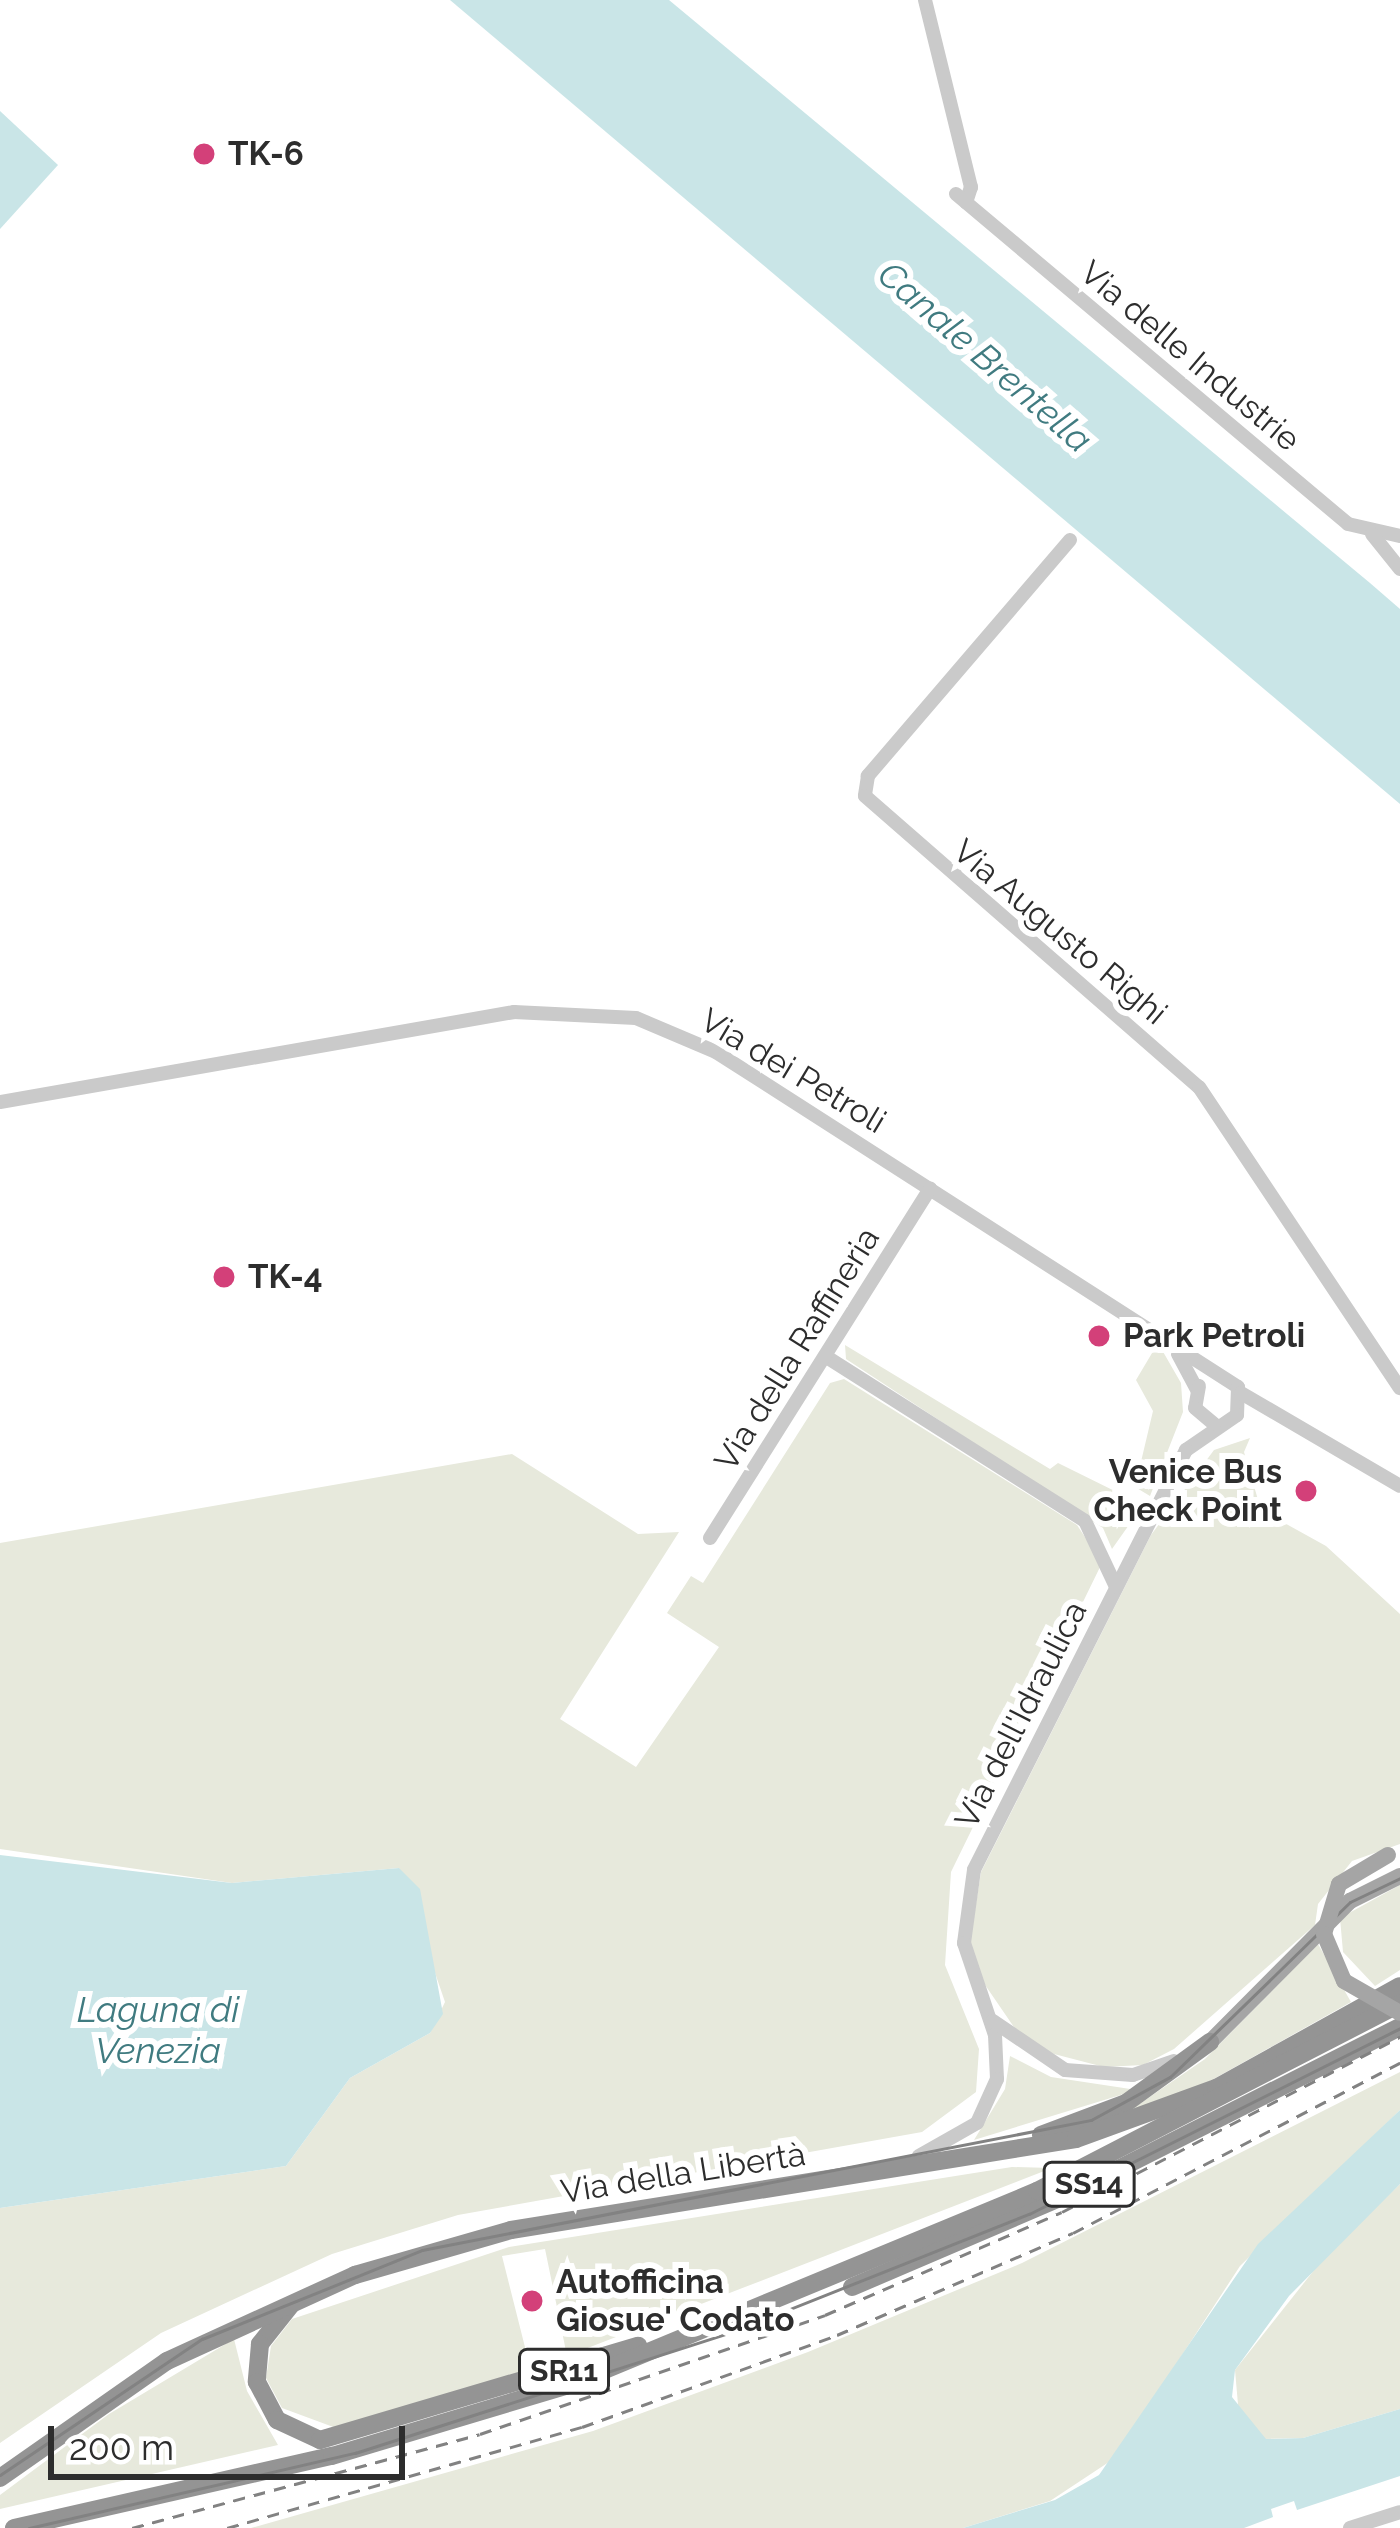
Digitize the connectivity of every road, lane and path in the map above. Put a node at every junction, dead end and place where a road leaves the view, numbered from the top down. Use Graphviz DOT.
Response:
graph roads {
  1 [pos="925,0"];
  2 [pos="1372,534"];
  3 [pos="1400,536"];
  4 [pos="1070,540"];
  5 [pos="1400,569"];
  6 [pos="0,1102"];
  7 [pos="930,1188"];
  8 [pos="1149,1325"];
  9 [pos="825,1356"];
  10 [pos="1214,1377"];
  11 [pos="1400,1388"];
  12 [pos="1197,1389"];
  13 [pos="1240,1393"];
  14 [pos="1198,1413"];
  15 [pos="1237,1415"];
  16 [pos="1295,1418"];
  17 [pos="1214,1424"];
  18 [pos="1186,1450"];
  19 [pos="1400,1486"];
  20 [pos="710,1538"];
  21 [pos="1116,1587"];
  22 [pos="1394,1853"];
  23 [pos="1398,1876"];
  24 [pos="1400,1986"];
  25 [pos="1400,2004"];
  26 [pos="1400,2013"];
  27 [pos="987,2016"];
  28 [pos="1400,2026"];
  29 [pos="1210,2042"];
  30 [pos="919,2156"];
  31 [pos="760,2189"];
  32 [pos="1036,2191"];
  33 [pos="355,2275"];
  34 [pos="566,2386"];
  35 [pos="0,2479"];
  36 [pos="1400,2512"];
  37 [pos="14,2528"];
  38 [pos="1350,2528"];
  1 -- 2 [label="street, Via delle Industrie"];
  2 -- 3 [label="street, Via delle Industrie"];
  2 -- 5 [label="street"];
  4 -- 11 [label="street, Via Augusto Righi"];
  6 -- 7 [label="street, Via dei Petroli"];
  7 -- 8 [label="street, Via dei Petroli"];
  7 -- 9 [label="street, Via della Raffineria"];
  8 -- 10 [label="street, Via dei Petroli"];
  8 -- 12 [label="street"];
  9 -- 20 [label="street, Via della Raffineria"];
  9 -- 21 [label="street"];
  10 -- 12 [label="street"];
  10 -- 13 [label="street"];
  12 -- 14 [label="street"];
  13 -- 15 [label="street"];
  13 -- 16 [label="street"];
  14 -- 17 [label="street"];
  14 -- 18 [label="street, Via dell'Idraulica"];
  15 -- 16 [label="street"];
  15 -- 17 [label="street"];
  16 -- 19 [label="street"];
  17 -- 18 [label="street, Via dell'Idraulica"];
  18 -- 21 [label="street, Via dell'Idraulica"];
  21 -- 27 [label="street, Via dell'Idraulica"];
  22 -- 26 [label="main road, bridge"];
  23 -- 29 [label="main road, SS14"];
  24 -- 31 [label="highway, Via della Libertà / SR11"];
  25 -- 32 [label="highway, SR11"];
  27 -- 29 [label="street"];
  27 -- 30 [label="street, Via dell'Idraulica"];
  28 -- 34 [label="highway, SS14"];
  29 -- 30 [label="highway, SS14"];
  30 -- 31 [label="highway, SS14"];
  31 -- 33 [label="highway, Via della Libertà / SR11"];
  32 -- 33 [label="highway, SR11"];
  32 -- 34 [label="highway, SR11"];
  33 -- 35 [label="highway, Via della Libertà / SR11"];
  34 -- 37 [label="highway, SR11"];
  36 -- 38 [label="street"];
}
